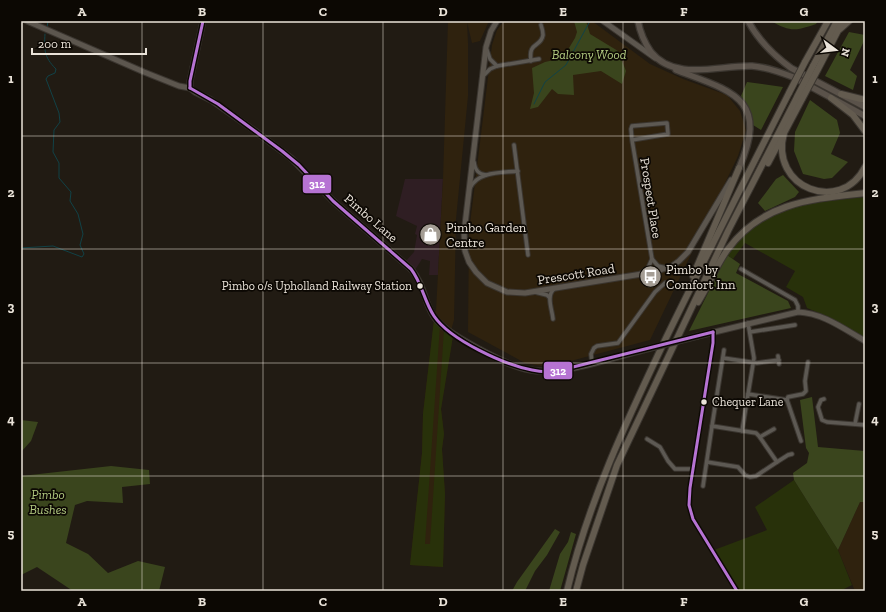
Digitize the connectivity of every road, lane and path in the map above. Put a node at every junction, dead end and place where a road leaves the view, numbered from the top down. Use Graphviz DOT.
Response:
graph roads {
  1 [pos="27,21"];
  2 [pos="203,21"];
  3 [pos="497,21"];
  4 [pos="603,21"];
  5 [pos="638,21"];
  6 [pos="748,21"];
  7 [pos="828,21"];
  8 [pos="837,21"];
  9 [pos="842,21"];
  10 [pos="849,21"];
  11 [pos="541,25"];
  12 [pos="836,35"];
  13 [pos="486,47"];
  14 [pos="531,60"];
  15 [pos="539,60"];
  16 [pos="659,60"];
  17 [pos="497,66"];
  18 [pos="670,67"];
  19 [pos="815,68"];
  20 [pos="483,76"];
  21 [pos="190,88"];
  22 [pos="841,94"];
  23 [pos="800,98"];
  24 [pos="830,98"];
  25 [pos="865,100"];
  26 [pos="865,107"];
  27 [pos="865,116"];
  28 [pos="865,131"];
  29 [pos="784,134"];
  30 [pos="632,140"];
  31 [pos="514,145"];
  32 [pos="474,151"];
  33 [pos="865,167"];
  34 [pos="739,168"];
  35 [pos="518,171"];
  36 [pos="487,175"];
  37 [pos="469,192"];
  38 [pos="865,193"];
  39 [pos="743,204"];
  40 [pos="528,255"];
  41 [pos="652,259"];
  42 [pos="668,268"];
  43 [pos="741,269"];
  44 [pos="640,274"];
  45 [pos="665,283"];
  46 [pos="555,288"];
  47 [pos="532,292"];
  48 [pos="688,293"];
  49 [pos="550,297"];
  50 [pos="798,312"];
  51 [pos="554,319"];
  52 [pos="684,323"];
  53 [pos="748,323"];
  54 [pos="795,324"];
  55 [pos="713,332"];
  56 [pos="750,332"];
  57 [pos="865,341"];
  58 [pos="724,350"];
  59 [pos="722,358"];
  60 [pos="779,360"];
  61 [pos="808,362"];
  62 [pos="592,363"];
  63 [pos="754,363"];
  64 [pos="748,394"];
  65 [pos="824,399"];
  66 [pos="787,400"];
  67 [pos="859,404"];
  68 [pos="822,420"];
  69 [pos="817,421"];
  70 [pos="855,424"];
  71 [pos="865,425"];
  72 [pos="712,426"];
  73 [pos="774,429"];
  74 [pos="742,431"];
  75 [pos="760,437"];
  76 [pos="647,439"];
  77 [pos="801,441"];
  78 [pos="792,454"];
  79 [pos="707,462"];
  80 [pos="777,462"];
  81 [pos="693,469"];
  82 [pos="703,486"];
  83 [pos="567,591"];
  84 [pos="576,591"];
  85 [pos="737,591"];
  1 -- 21 [label="street, Pimbo Lane"];
  2 -- 21 [label="street"];
  3 -- 13 [label="street, Prescott Road"];
  4 -- 16 [label="street"];
  5 -- 16 [label="main road, Prescott Road"];
  6 -- 22 [label="main road"];
  7 -- 48 [label="highway, bridge"];
  8 -- 19 [label="highway"];
  9 -- 12 [label="highway"];
  10 -- 12 [label="highway"];
  11 -- 14 [label="street"];
  12 -- 19 [label="highway"];
  13 -- 17 [label="street"];
  13 -- 20 [label="street, Prescott Road"];
  14 -- 15 [label="street"];
  14 -- 17 [label="street"];
  16 -- 18 [label="main road, Prescott Road"];
  17 -- 20 [label="street"];
  18 -- 24 [label="main road"];
  18 -- 34 [label="main road, Prescott Road"];
  19 -- 23 [label="highway, bridge"];
  20 -- 32 [label="street, Prescott Road"];
  21 -- 62 [label="street, Pimbo Lane"];
  22 -- 25 [label="highway"];
  22 -- 26 [label="main road"];
  23 -- 29 [label="highway"];
  23 -- 39 [label="highway"];
  24 -- 27 [label="main road"];
  24 -- 28 [label="highway"];
  29 -- 33 [label="highway"];
  29 -- 39 [label="highway"];
  30 -- 30 [label="street, Prospect Place"];
  30 -- 41 [label="street, Prospect Place"];
  31 -- 35 [label="street"];
  32 -- 36 [label="street"];
  32 -- 37 [label="street, Prescott Road"];
  34 -- 42 [label="street, Prescott Road"];
  34 -- 48 [label="highway"];
  35 -- 36 [label="street"];
  35 -- 40 [label="street"];
  36 -- 37 [label="street"];
  37 -- 47 [label="street, Prescott Road"];
  38 -- 52 [label="highway"];
  39 -- 52 [label="highway"];
  41 -- 42 [label="street"];
  41 -- 44 [label="street"];
  42 -- 44 [label="street, Prescott Road"];
  43 -- 50 [label="street"];
  44 -- 46 [label="street, Prescott Road"];
  45 -- 62 [label="street"];
  46 -- 47 [label="street, Prescott Road"];
  46 -- 49 [label="street"];
  47 -- 49 [label="street"];
  48 -- 83 [label="highway"];
  49 -- 51 [label="street"];
  50 -- 53 [label="street"];
  50 -- 57 [label="street"];
  52 -- 84 [label="highway"];
  53 -- 55 [label="street"];
  53 -- 56 [label="street"];
  54 -- 56 [label="street"];
  55 -- 62 [label="street, bridge"];
  55 -- 81 [label="street"];
  56 -- 63 [label="street"];
  58 -- 59 [label="street"];
  59 -- 63 [label="street"];
  59 -- 72 [label="street"];
  60 -- 63 [label="street"];
  61 -- 66 [label="street"];
  63 -- 64 [label="street"];
  64 -- 66 [label="street"];
  64 -- 74 [label="street"];
  65 -- 68 [label="street"];
  66 -- 77 [label="street"];
  67 -- 70 [label="street"];
  68 -- 69 [label="street"];
  68 -- 70 [label="street"];
  70 -- 71 [label="street"];
  72 -- 74 [label="street"];
  72 -- 79 [label="street"];
  73 -- 75 [label="street"];
  74 -- 75 [label="street"];
  75 -- 80 [label="street"];
  76 -- 81 [label="street"];
  78 -- 80 [label="street"];
  79 -- 80 [label="street"];
  79 -- 82 [label="street"];
  81 -- 85 [label="street"];
}
